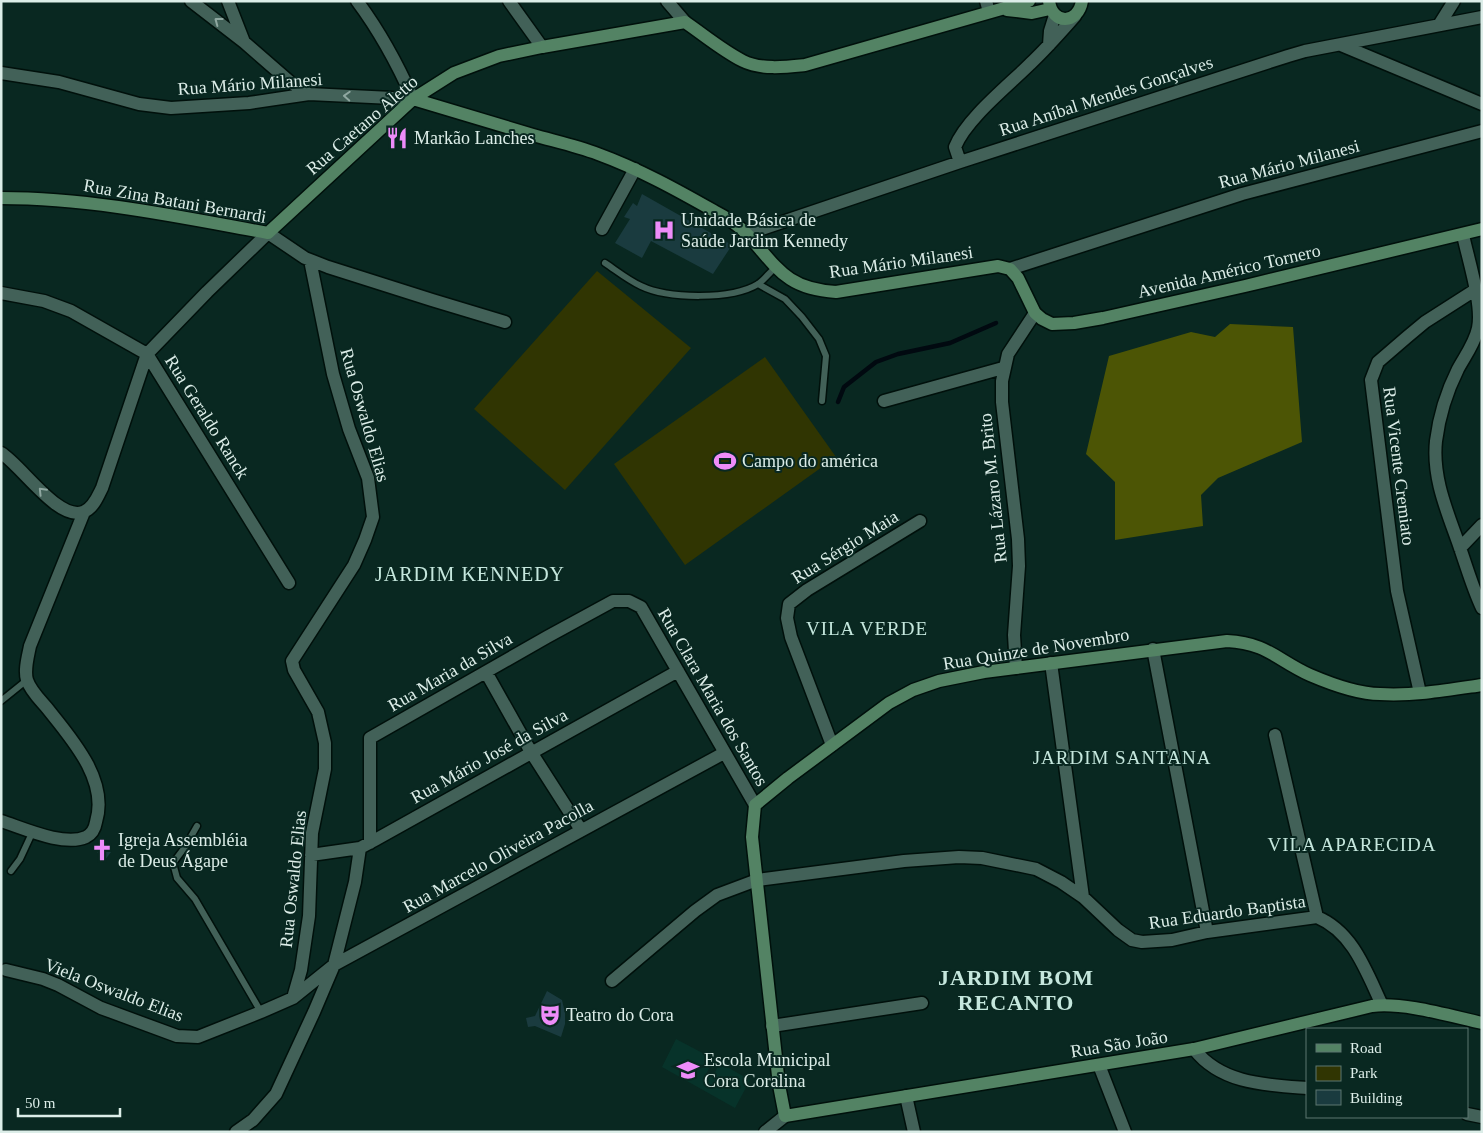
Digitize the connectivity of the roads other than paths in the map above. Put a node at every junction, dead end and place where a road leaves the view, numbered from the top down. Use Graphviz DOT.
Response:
graph roads {
  1 [pos="192,1"];
  2 [pos="228,1"];
  3 [pos="357,1"];
  4 [pos="509,1"];
  5 [pos="667,1"];
  6 [pos="1029,1"];
  7 [pos="1092,1"];
  8 [pos="1454,1"];
  9 [pos="987,7"];
  10 [pos="1004,9"];
  11 [pos="1051,9"];
  12 [pos="1079,9"];
  13 [pos="1482,17"];
  14 [pos="685,22"];
  15 [pos="1439,24"];
  16 [pos="244,42"];
  17 [pos="1049,45"];
  18 [pos="1341,45"];
  19 [pos="542,47"];
  20 [pos="1,73"];
  21 [pos="309,94"];
  22 [pos="413,99"];
  23 [pos="1482,104"];
  24 [pos="1482,130"];
  25 [pos="960,162"];
  26 [pos="634,169"];
  27 [pos="1,198"];
  28 [pos="602,229"];
  29 [pos="1482,229"];
  30 [pos="268,233"];
  31 [pos="747,234"];
  32 [pos="1463,235"];
  33 [pos="310,260"];
  34 [pos="605,263"];
  35 [pos="775,268"];
  36 [pos="1010,269"];
  37 [pos="758,284"];
  38 [pos="1475,290"];
  39 [pos="1,293"];
  40 [pos="1035,314"];
  41 [pos="505,322"];
  42 [pos="147,354"];
  43 [pos="1004,368"];
  44 [pos="822,401"];
  45 [pos="884,401"];
  46 [pos="1,453"];
  47 [pos="84,512"];
  48 [pos="920,521"];
  49 [pos="1482,525"];
  50 [pos="1460,548"];
  51 [pos="289,583"];
  52 [pos="640,607"];
  53 [pos="1482,608"];
  54 [pos="1153,649"];
  55 [pos="1051,663"];
  56 [pos="1016,668"];
  57 [pos="678,671"];
  58 [pos="486,672"];
  59 [pos="27,680"];
  60 [pos="1482,685"];
  61 [pos="1420,693"];
  62 [pos="1,701"];
  63 [pos="1275,734"];
  64 [pos="832,745"];
  65 [pos="531,752"];
  66 [pos="724,753"];
  67 [pos="755,805"];
  68 [pos="1,821"];
  69 [pos="197,826"];
  70 [pos="581,830"];
  71 [pos="33,831"];
  72 [pos="365,845"];
  73 [pos="312,854"];
  74 [pos="11,871"];
  75 [pos="757,880"];
  76 [pos="1084,897"];
  77 [pos="1316,917"];
  78 [pos="1207,932"];
  79 [pos="334,965"];
  80 [pos="6,970"];
  81 [pos="612,982"];
  82 [pos="293,998"];
  83 [pos="922,1003"];
  84 [pos="1382,1005"];
  85 [pos="261,1012"];
  86 [pos="1482,1023"];
  87 [pos="772,1026"];
  88 [pos="1194,1050"];
  89 [pos="1099,1065"];
  90 [pos="1306,1088"];
  91 [pos="906,1096"];
  92 [pos="1468,1114"];
  93 [pos="785,1116"];
  94 [pos="1482,1117"];
  95 [pos="236,1132"];
  96 [pos="765,1132"];
  97 [pos="914,1132"];
  98 [pos="1125,1132"];
  16 -- 1 [label="street, one-way"];
  2 -- 16 [label="street"];
  3 -- 22 [label="street"];
  4 -- 19 [label="street"];
  5 -- 14 [label="street"];
  6 -- 10 [label="street"];
  7 -- 12 [label="street"];
  8 -- 15 [label="street"];
  9 -- 10 [label="street"];
  9 -- 14 [label="street"];
  10 -- 11 [label="street"];
  11 -- 12 [label="street"];
  11 -- 17 [label="street"];
  12 -- 17 [label="street"];
  13 -- 15 [label="street, Rua Aníbal Mendes Gonçalves"];
  14 -- 19 [label="street, Rua Caetano Aletto"];
  15 -- 18 [label="street, Rua Aníbal Mendes Gonçalves"];
  16 -- 21 [label="street"];
  17 -- 25 [label="street"];
  18 -- 23 [label="street"];
  18 -- 25 [label="street, Rua Aníbal Mendes Gonçalves"];
  19 -- 22 [label="street, Rua Caetano Aletto"];
  20 -- 21 [label="street, Rua Mário Milanesi"];
  22 -- 21 [label="street, Rua Mário Milanesi, one-way"];
  22 -- 26 [label="street, Rua Mário Milanesi"];
  22 -- 30 [label="street, Rua Caetano Aletto"];
  24 -- 36 [label="street, Rua Mário Milanesi"];
  25 -- 31 [label="street, Rua Aníbal Mendes Gonçalves"];
  26 -- 28 [label="street"];
  26 -- 31 [label="street, Rua Mário Milanesi"];
  27 -- 30 [label="street, Rua Zina Batani Bernardi"];
  29 -- 32 [label="street, Avenida Américo Tornero"];
  30 -- 33 [label="street, Rua Zina Batani Bernardi"];
  30 -- 42 [label="street, Rua Caetano Aletto"];
  31 -- 35 [label="street, Rua Mário Milanesi"];
  32 -- 38 [label="street"];
  32 -- 40 [label="street, Avenida Américo Tornero"];
  33 -- 41 [label="street, Rua Zina Batani Bernardi"];
  33 -- 73 [label="street, Rua Oswaldo Elias"];
  34 -- 37 [label="lane"];
  35 -- 36 [label="street, Rua Mário Milanesi"];
  35 -- 37 [label="lane"];
  36 -- 40 [label="street"];
  37 -- 44 [label="lane"];
  38 -- 50 [label="street"];
  38 -- 61 [label="street, Rua Vicente Cremiato"];
  39 -- 42 [label="street, Rua Geraldo Ranck"];
  40 -- 43 [label="street, Rua Lázaro M. Brito"];
  42 -- 47 [label="street, Rua Caetano Aletto"];
  42 -- 51 [label="street, Rua Geraldo Ranck"];
  43 -- 45 [label="street"];
  43 -- 56 [label="street, Rua Lázaro M. Brito"];
  47 -- 46 [label="street, one-way"];
  47 -- 59 [label="street, Rua Caetano Aletto"];
  48 -- 64 [label="street, Rua Sérgio Maia"];
  49 -- 50 [label="street"];
  50 -- 53 [label="street"];
  52 -- 57 [label="street, Rua Clara Maria dos Santos"];
  52 -- 58 [label="street, Rua Maria da Silva"];
  54 -- 55 [label="street, Rua Quinze de Novembro"];
  54 -- 61 [label="street, Rua Quinze de Novembro"];
  54 -- 78 [label="street"];
  55 -- 56 [label="street, Rua Quinze de Novembro"];
  55 -- 76 [label="street"];
  56 -- 64 [label="street, Rua Quinze de Novembro"];
  57 -- 65 [label="street, Rua Mário José da Silva"];
  57 -- 66 [label="street, Rua Clara Maria dos Santos"];
  58 -- 65 [label="street"];
  58 -- 72 [label="street, Rua Maria da Silva"];
  59 -- 62 [label="lane"];
  59 -- 71 [label="street"];
  60 -- 61 [label="street, Rua Quinze de Novembro"];
  63 -- 77 [label="street"];
  64 -- 67 [label="street, Rua Quinze de Novembro"];
  65 -- 70 [label="street"];
  65 -- 72 [label="street, Rua Mário José da Silva"];
  66 -- 67 [label="street, Rua Clara Maria dos Santos"];
  66 -- 70 [label="street, Rua Marcelo Oliveira Pacolla"];
  67 -- 75 [label="street"];
  68 -- 71 [label="street"];
  69 -- 85 [label="lane"];
  70 -- 79 [label="street, Rua Marcelo Oliveira Pacolla"];
  71 -- 74 [label="lane"];
  72 -- 73 [label="street, Rua Mário José da Silva"];
  72 -- 79 [label="street, Rua Maria da Silva"];
  73 -- 82 [label="street, Rua Oswaldo Elias"];
  75 -- 76 [label="street, Rua Eduardo Baptista"];
  75 -- 81 [label="street, Rua Eduardo Baptista"];
  75 -- 87 [label="street"];
  76 -- 78 [label="street, Rua Eduardo Baptista"];
  77 -- 78 [label="street, Rua Eduardo Baptista"];
  77 -- 84 [label="street, Rua Eduardo Baptista"];
  79 -- 82 [label="street, Rua Marcelo Oliveira Pacolla"];
  79 -- 95 [label="street, Rua Maria da Silva"];
  80 -- 85 [label="street, Viela Oswaldo Elias"];
  82 -- 85 [label="street, Viela Oswaldo Elias"];
  83 -- 87 [label="street"];
  84 -- 86 [label="street, Rua São João"];
  84 -- 88 [label="street, Rua São João"];
  87 -- 93 [label="street"];
  88 -- 89 [label="street, Rua São João"];
  88 -- 90 [label="street"];
  89 -- 91 [label="street, Rua São João"];
  89 -- 98 [label="street"];
  91 -- 93 [label="street, Rua São João"];
  91 -- 97 [label="street"];
  92 -- 94 [label="street"];
  93 -- 96 [label="street, Rua São João"];
}
